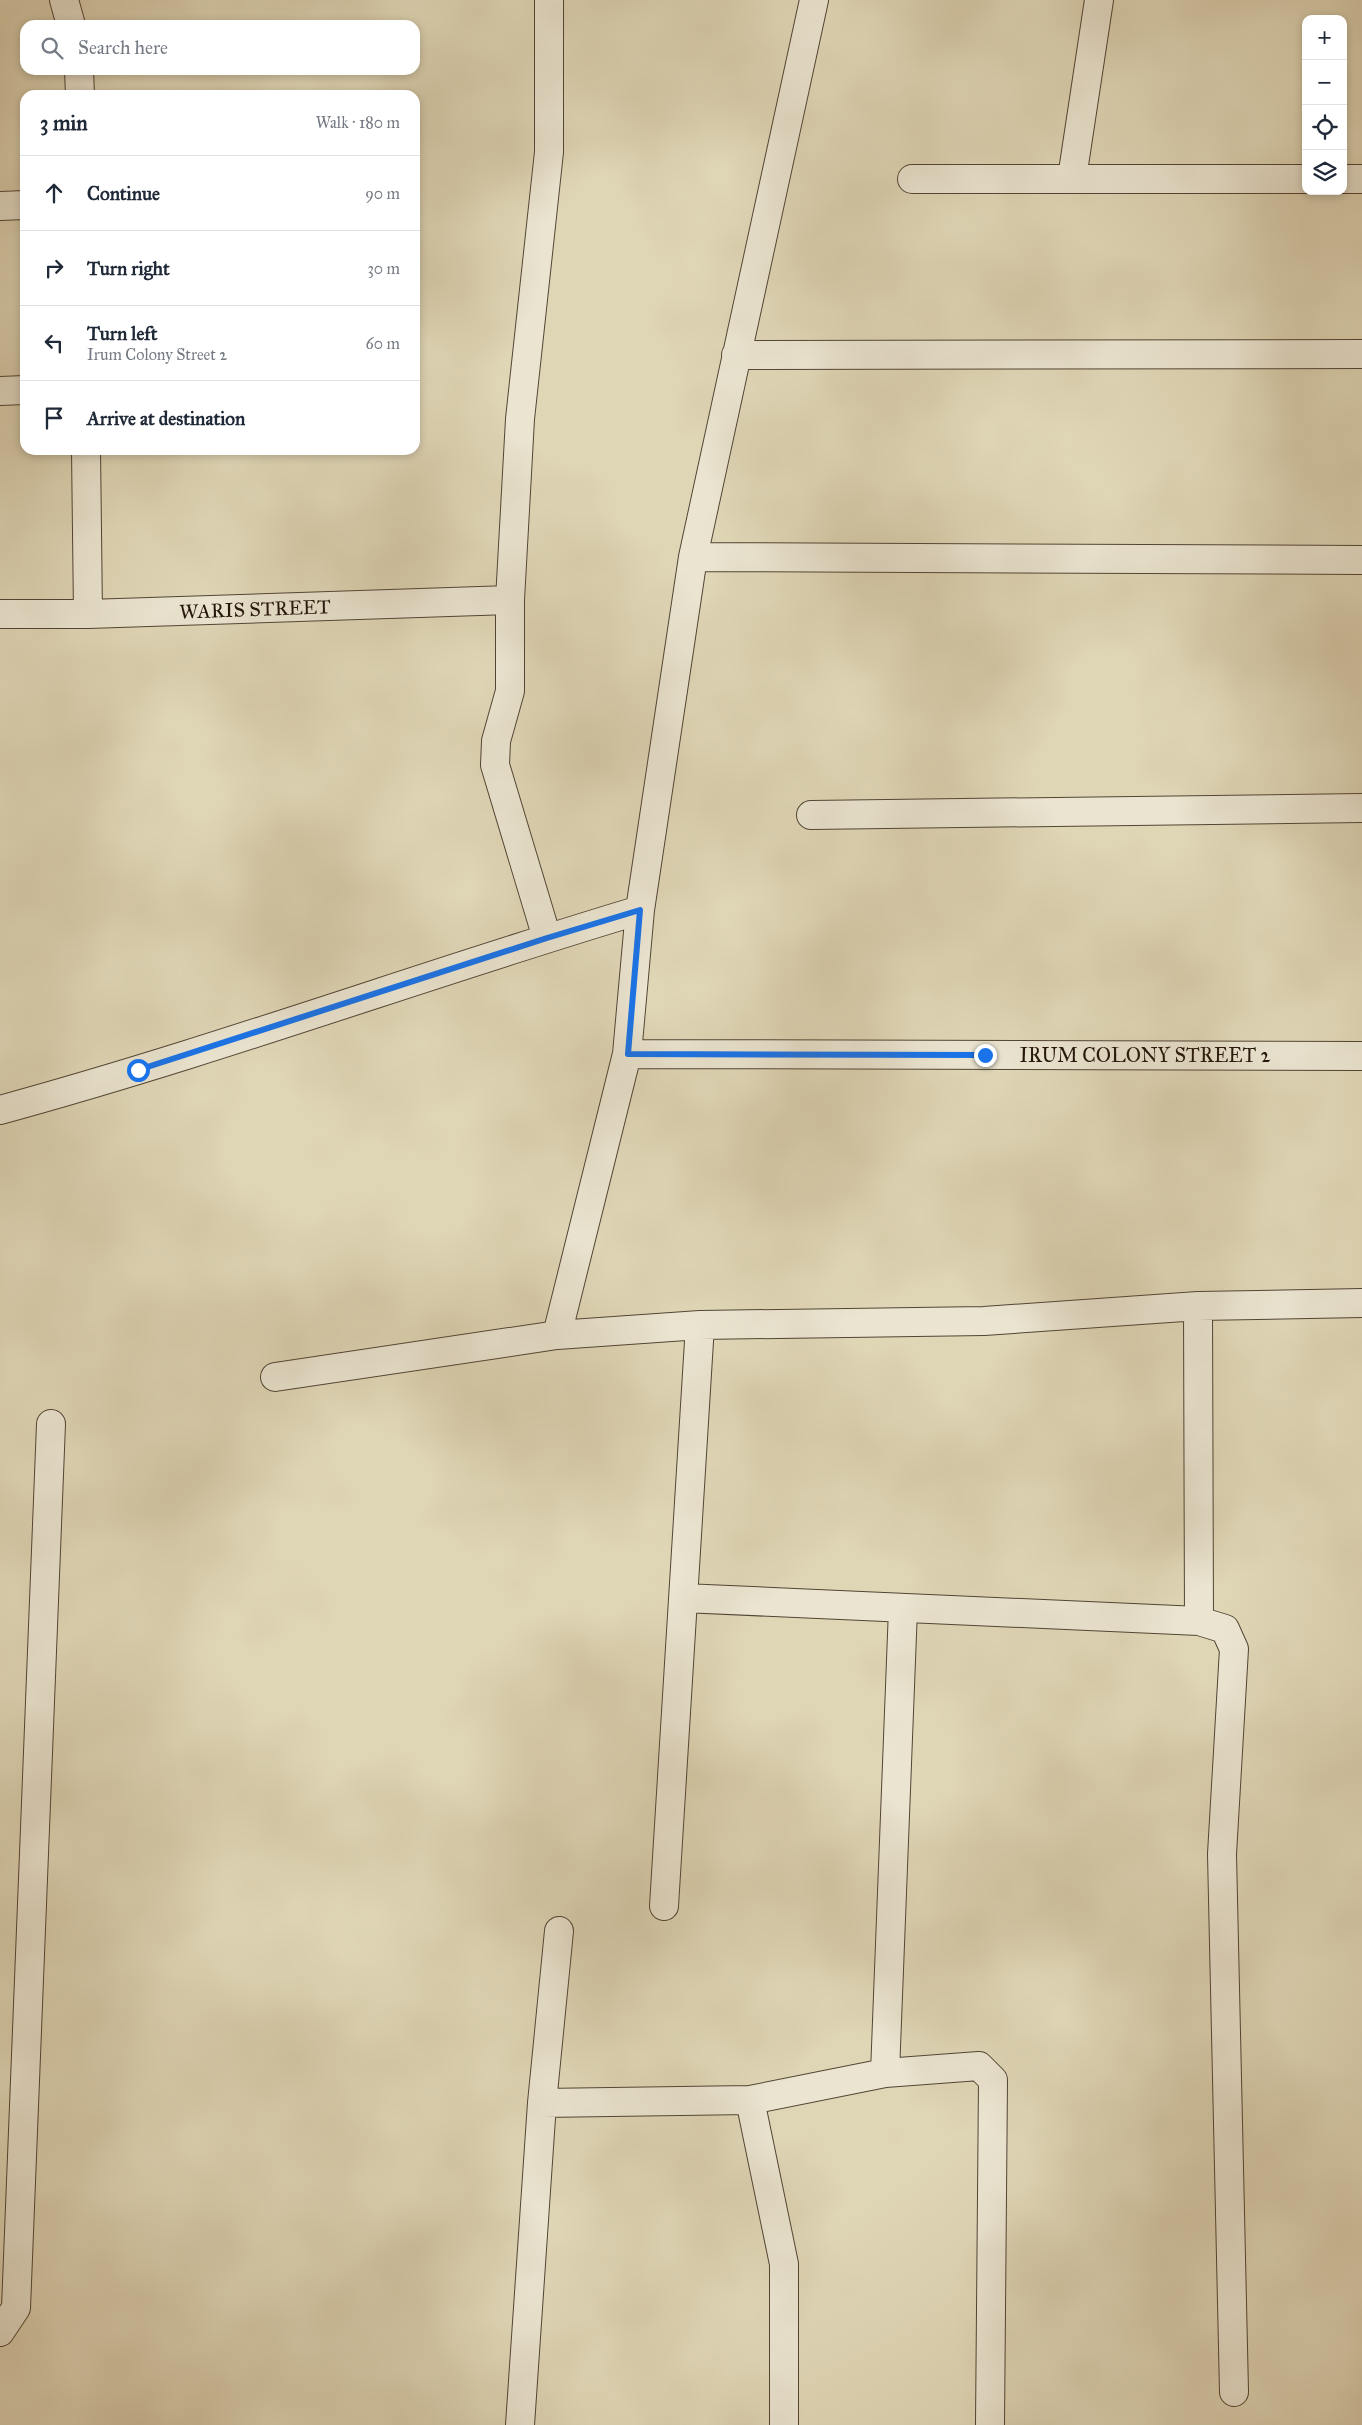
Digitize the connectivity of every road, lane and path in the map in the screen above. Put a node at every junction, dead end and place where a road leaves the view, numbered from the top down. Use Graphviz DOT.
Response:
graph roads {
  1 [pos="64,0"];
  2 [pos="549,0"];
  3 [pos="814,0"];
  4 [pos="1099,0"];
  5 [pos="70,20"];
  6 [pos="79,75"];
  7 [pos="80,90"];
  8 [pos="1072,178"];
  9 [pos="912,179"];
  10 [pos="1302,179"];
  11 [pos="1347,179"];
  12 [pos="1362,180"];
  13 [pos="20,205"];
  14 [pos="0,206"];
  15 [pos="1362,354"];
  16 [pos="736,355"];
  17 [pos="20,390"];
  18 [pos="0,392"];
  19 [pos="86,455"];
  20 [pos="693,557"];
  21 [pos="1362,560"];
  22 [pos="510,600"];
  23 [pos="0,614"];
  24 [pos="88,614"];
  25 [pos="1362,808"];
  26 [pos="811,815"];
  27 [pos="640,910"];
  28 [pos="547,938"];
  29 [pos="628,1054"];
  30 [pos="1362,1056"];
  31 [pos="0,1110"];
  32 [pos="1362,1303"];
  33 [pos="1198,1306"];
  34 [pos="700,1325"];
  35 [pos="557,1335"];
  36 [pos="275,1377"];
  37 [pos="51,1424"];
  38 [pos="683,1598"];
  39 [pos="903,1608"];
  40 [pos="1199,1622"];
  41 [pos="664,1906"];
  42 [pos="559,1931"];
  43 [pos="885,2072"];
  44 [pos="750,2100"];
  45 [pos="542,2103"];
  46 [pos="0,2332"];
  47 [pos="1234,2392"];
  48 [pos="520,2425"];
  49 [pos="784,2425"];
  50 [pos="990,2425"];
  1 -- 5 [label="street"];
  2 -- 22 [label="street"];
  3 -- 16 [label="street"];
  4 -- 8 [label="street"];
  6 -- 7 [label="street"];
  8 -- 9 [label="street"];
  8 -- 10 [label="street"];
  11 -- 12 [label="street"];
  13 -- 14 [label="street"];
  15 -- 16 [label="street"];
  16 -- 20 [label="street"];
  17 -- 18 [label="street"];
  19 -- 24 [label="street"];
  20 -- 21 [label="street"];
  20 -- 27 [label="street"];
  22 -- 24 [label="street, WARIS STREET"];
  22 -- 28 [label="street"];
  23 -- 24 [label="street, WARIS STREET"];
  25 -- 26 [label="street"];
  27 -- 28 [label="street"];
  27 -- 29 [label="street"];
  28 -- 31 [label="street"];
  29 -- 30 [label="street, IRUM COLONY STREET 2"];
  29 -- 35 [label="street"];
  32 -- 33 [label="street"];
  33 -- 34 [label="street"];
  33 -- 40 [label="street"];
  34 -- 35 [label="street"];
  34 -- 38 [label="street"];
  35 -- 36 [label="street"];
  37 -- 46 [label="street"];
  38 -- 39 [label="street"];
  38 -- 41 [label="street"];
  39 -- 40 [label="street"];
  39 -- 43 [label="street"];
  40 -- 47 [label="street"];
  42 -- 45 [label="street"];
  43 -- 44 [label="street"];
  43 -- 50 [label="street"];
  44 -- 45 [label="street"];
  44 -- 49 [label="street"];
  45 -- 48 [label="street"];
}
